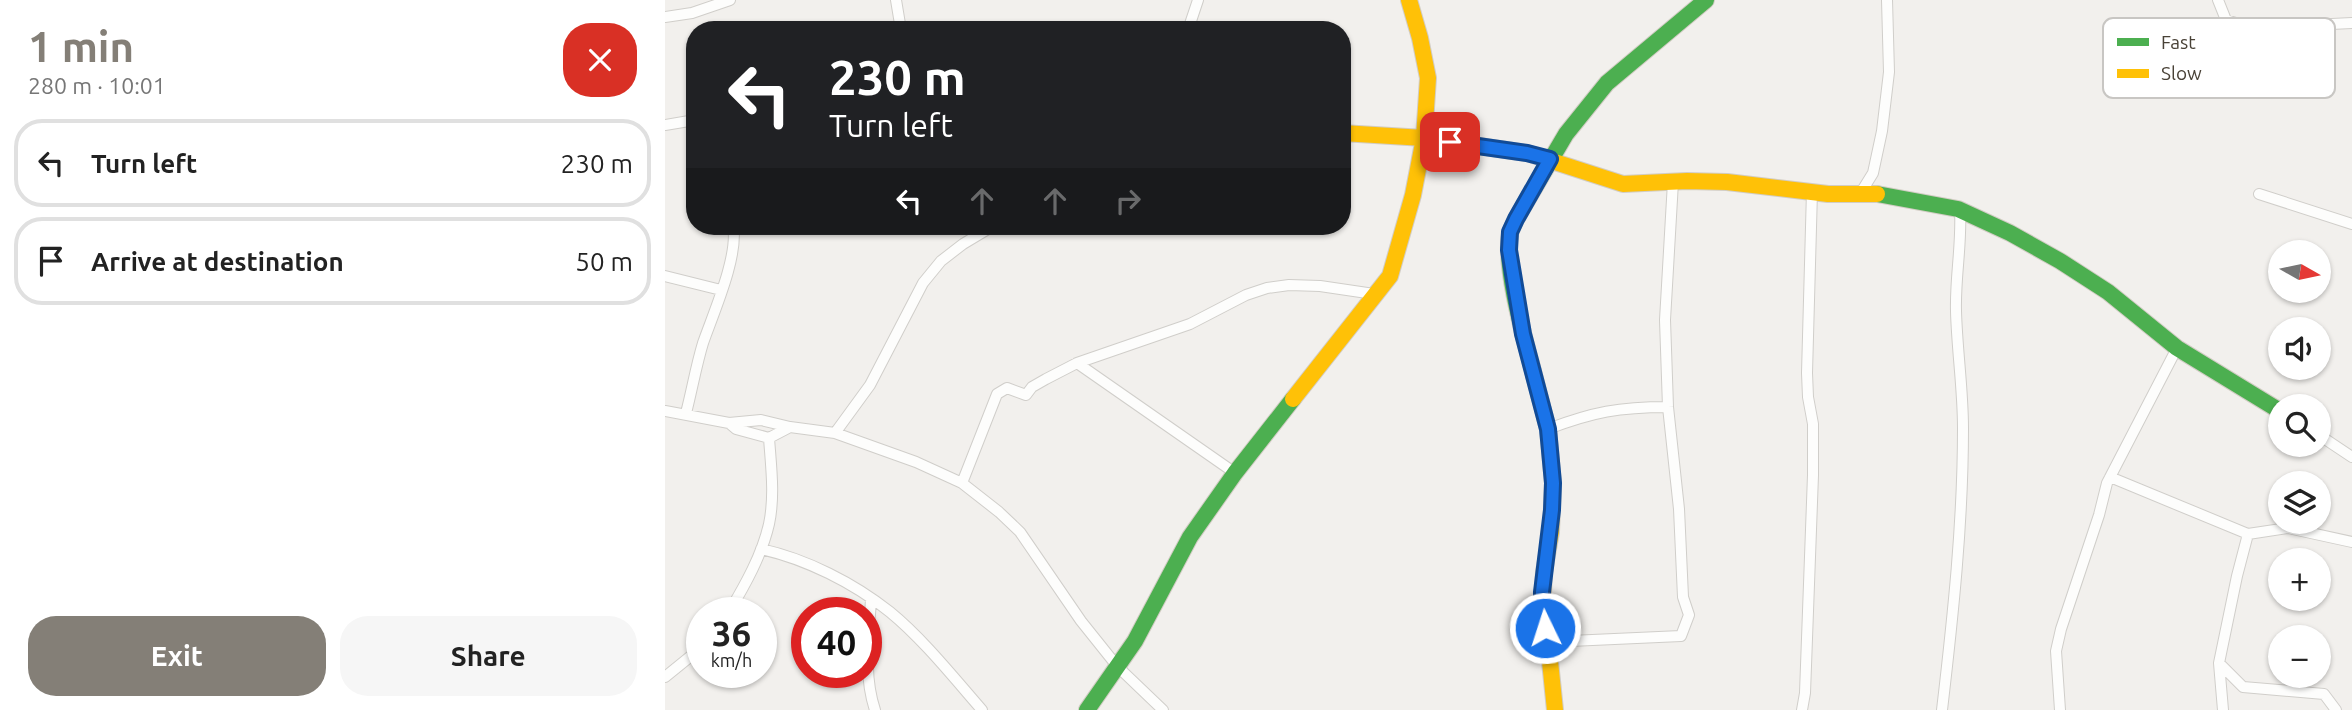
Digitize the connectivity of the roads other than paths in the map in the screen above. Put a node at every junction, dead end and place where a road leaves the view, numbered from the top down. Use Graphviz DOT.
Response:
graph roads {
  1 [pos="730,0"];
  2 [pos="896,0"];
  3 [pos="1198,0"];
  4 [pos="1409,0"];
  5 [pos="1706,0"];
  6 [pos="1887,0"];
  7 [pos="2218,0"];
  8 [pos="666,14"];
  9 [pos="2225,18"];
  10 [pos="900,21"];
  11 [pos="1191,21"];
  12 [pos="686,122"];
  13 [pos="665,125"];
  14 [pos="1351,134"];
  15 [pos="1424,138"];
  16 [pos="1550,159"];
  17 [pos="1873,173"];
  18 [pos="1673,182"];
  19 [pos="1812,191"];
  20 [pos="1860,194"];
  21 [pos="1886,194"];
  22 [pos="2259,194"];
  23 [pos="1960,210"];
  24 [pos="2352,224"];
  25 [pos="733,235"];
  26 [pos="978,235"];
  27 [pos="665,276"];
  28 [pos="721,289"];
  29 [pos="1374,293"];
  30 [pos="2177,348"];
  31 [pos="1077,363"];
  32 [pos="2268,404"];
  33 [pos="1668,407"];
  34 [pos="665,411"];
  35 [pos="686,413"];
  36 [pos="729,422"];
  37 [pos="790,427"];
  38 [pos="1548,429"];
  39 [pos="835,433"];
  40 [pos="769,438"];
  41 [pos="2331,443"];
  42 [pos="2352,457"];
  43 [pos="1235,473"];
  44 [pos="2110,477"];
  45 [pos="962,483"];
  46 [pos="2248,534"];
  47 [pos="2352,542"];
  48 [pos="761,549"];
  49 [pos="737,597"];
  50 [pos="867,597"];
  51 [pos="882,606"];
  52 [pos="1548,642"];
  53 [pos="686,660"];
  54 [pos="2219,663"];
  55 [pos="1117,666"];
  56 [pos="665,677"];
  57 [pos="2243,687"];
  58 [pos="869,688"];
  59 [pos="2222,698"];
  60 [pos="875,710"];
  61 [pos="982,710"];
  62 [pos="1087,710"];
  63 [pos="1163,710"];
  64 [pos="1555,710"];
  65 [pos="1802,710"];
  66 [pos="1942,710"];
  67 [pos="2060,710"];
  68 [pos="2223,710"];
  69 [pos="2336,710"];
  1 -- 8 [label="street"];
  2 -- 10 [label="street"];
  3 -- 11 [label="street"];
  4 -- 15 [label="street"];
  5 -- 16 [label="street"];
  6 -- 17 [label="street"];
  7 -- 9 [label="street"];
  12 -- 13 [label="street"];
  14 -- 15 [label="street"];
  15 -- 16 [label="street"];
  15 -- 29 [label="street"];
  16 -- 18 [label="street"];
  16 -- 38 [label="street"];
  17 -- 20 [label="street"];
  17 -- 21 [label="street"];
  18 -- 19 [label="street"];
  18 -- 33 [label="street"];
  19 -- 20 [label="street"];
  19 -- 65 [label="street"];
  20 -- 21 [label="street"];
  21 -- 23 [label="street"];
  22 -- 24 [label="street"];
  23 -- 30 [label="street"];
  23 -- 66 [label="street"];
  25 -- 28 [label="street"];
  26 -- 39 [label="street"];
  27 -- 28 [label="street"];
  28 -- 35 [label="street"];
  29 -- 31 [label="street"];
  29 -- 43 [label="street"];
  30 -- 32 [label="street"];
  30 -- 44 [label="street"];
  31 -- 43 [label="street"];
  31 -- 45 [label="street"];
  33 -- 38 [label="street"];
  33 -- 52 [label="street"];
  34 -- 35 [label="street"];
  35 -- 36 [label="street"];
  36 -- 37 [label="street"];
  36 -- 40 [label="street"];
  37 -- 39 [label="street"];
  37 -- 40 [label="street"];
  38 -- 52 [label="street"];
  39 -- 45 [label="street"];
  40 -- 48 [label="street"];
  41 -- 42 [label="street"];
  43 -- 55 [label="street"];
  44 -- 46 [label="street"];
  44 -- 67 [label="street"];
  45 -- 55 [label="street"];
  46 -- 47 [label="street"];
  46 -- 54 [label="street"];
  48 -- 49 [label="street"];
  48 -- 50 [label="street"];
  51 -- 61 [label="street"];
  52 -- 64 [label="street"];
  53 -- 56 [label="street"];
  54 -- 57 [label="street"];
  54 -- 59 [label="street"];
  55 -- 62 [label="street"];
  55 -- 63 [label="street"];
  57 -- 59 [label="street"];
  57 -- 69 [label="street"];
  58 -- 60 [label="street"];
  59 -- 68 [label="street"];
}
